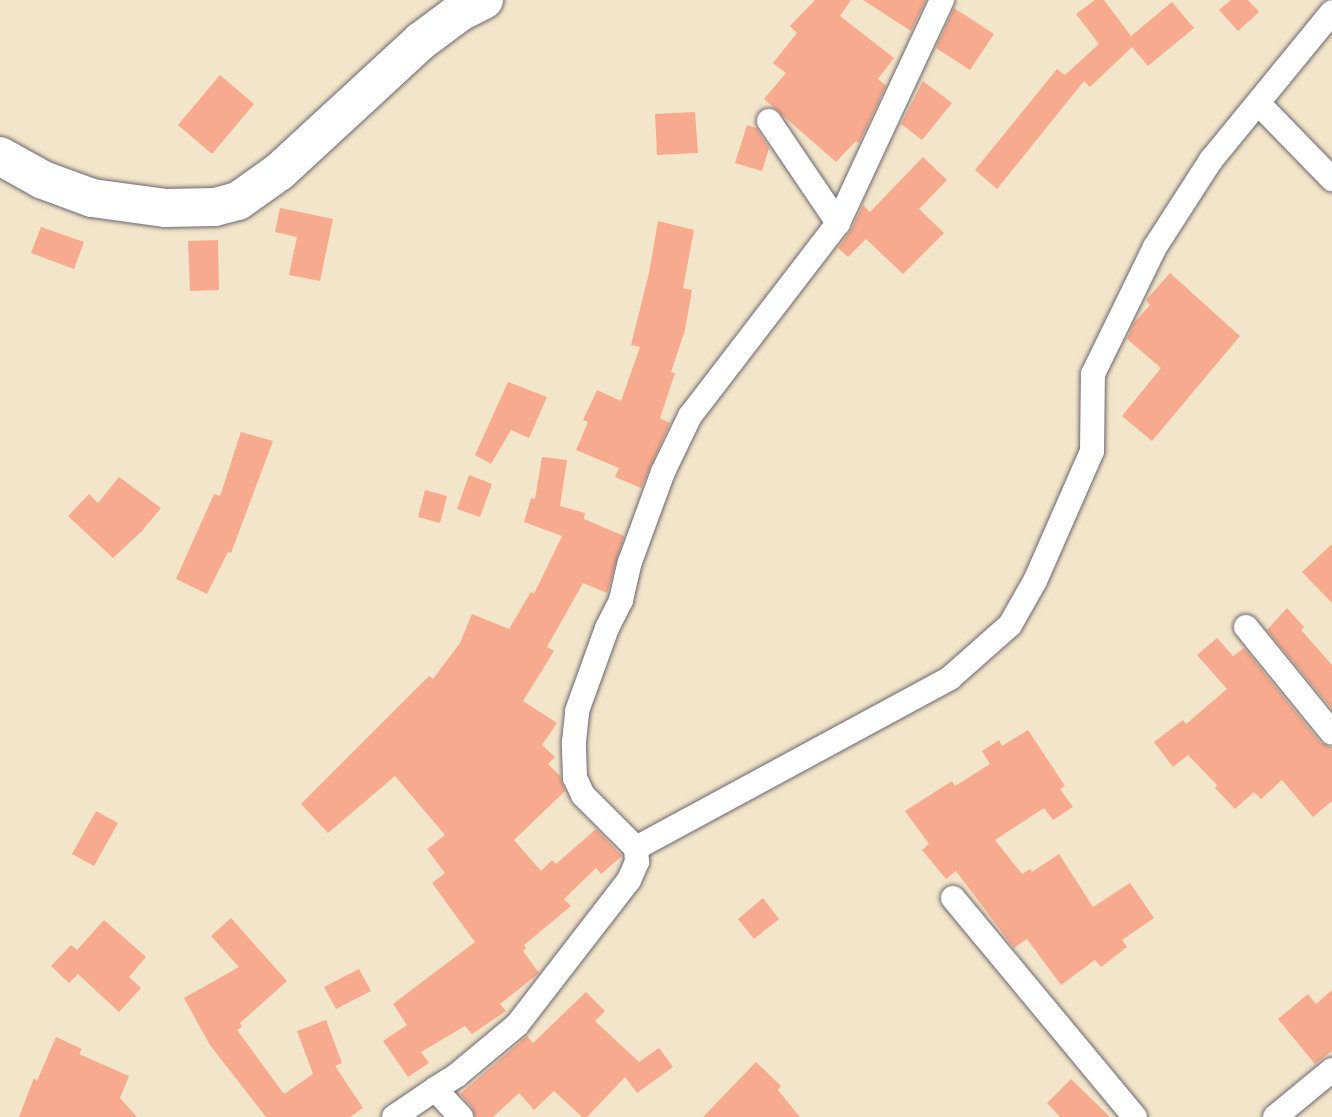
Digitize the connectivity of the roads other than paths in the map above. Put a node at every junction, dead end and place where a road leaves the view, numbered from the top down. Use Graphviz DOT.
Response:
graph roads {
  1 [pos="484,0"];
  2 [pos="942,0"];
  3 [pos="1332,12"];
  4 [pos="1259,104"];
  5 [pos="769,121"];
  6 [pos="0,156"];
  7 [pos="1332,179"];
  8 [pos="838,223"];
  9 [pos="1246,627"];
  10 [pos="1332,733"];
  11 [pos="636,848"];
  12 [pos="953,898"];
  13 [pos="1332,1070"];
  14 [pos="435,1089"];
  15 [pos="394,1117"];
  16 [pos="461,1117"];
  17 [pos="1134,1117"];
  18 [pos="1275,1117"];
  1 -- 6 [label="main road"];
  2 -- 8 [label="street"];
  3 -- 4 [label="street"];
  4 -- 7 [label="street"];
  4 -- 11 [label="street"];
  5 -- 8 [label="street"];
  8 -- 11 [label="street"];
  9 -- 10 [label="street"];
  11 -- 14 [label="street"];
  12 -- 17 [label="street"];
  13 -- 18 [label="street"];
  14 -- 15 [label="street"];
  14 -- 16 [label="street"];
}
